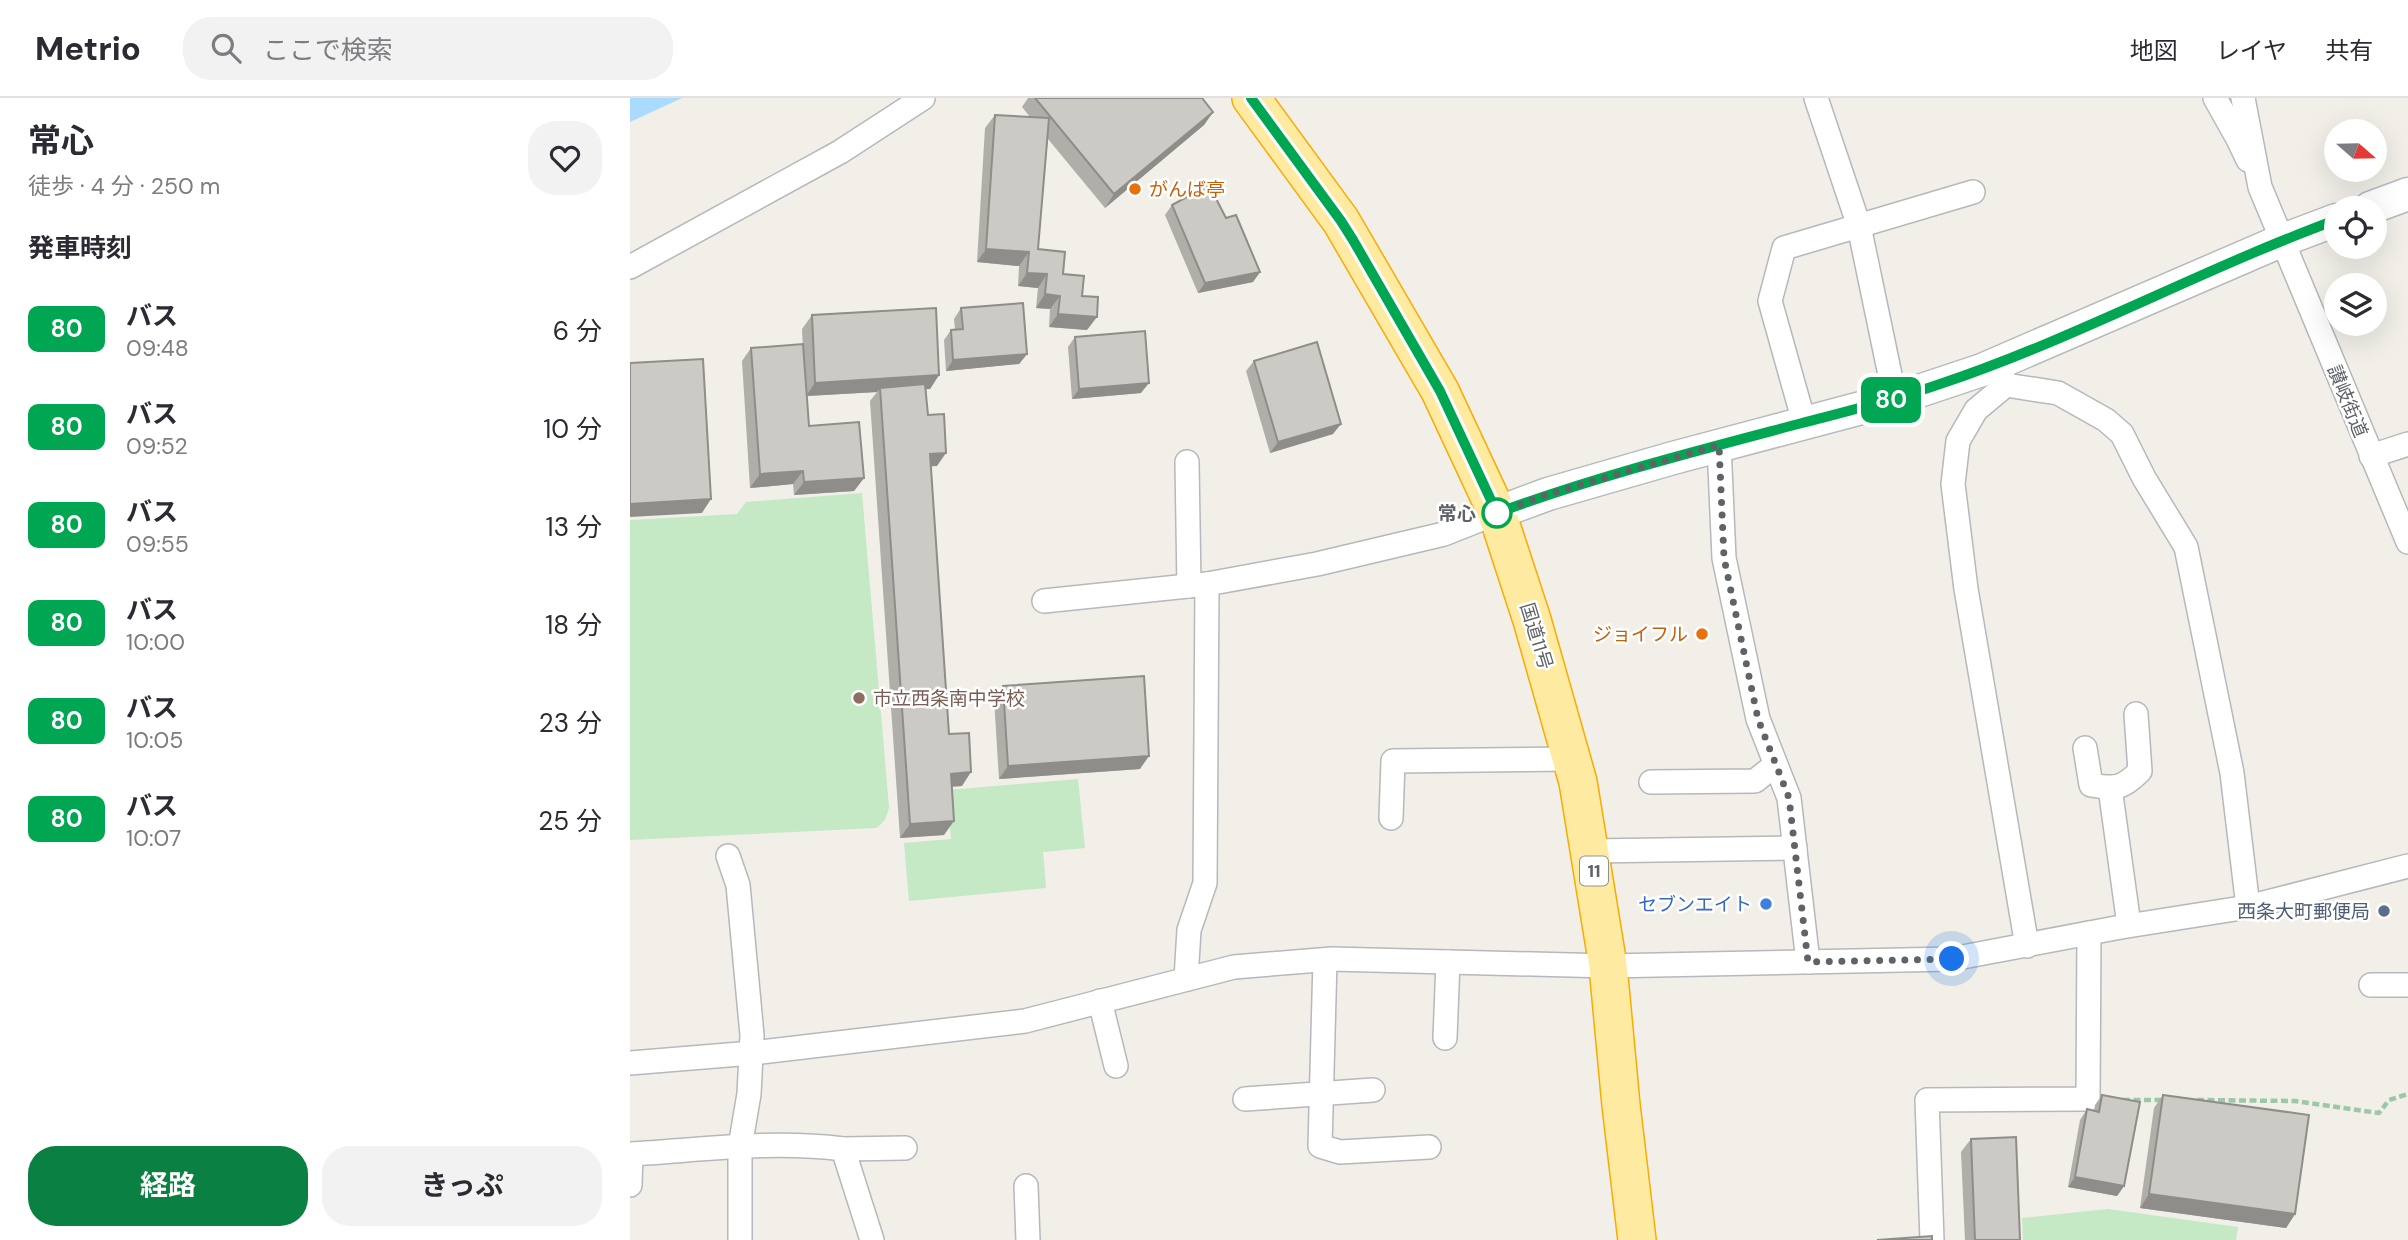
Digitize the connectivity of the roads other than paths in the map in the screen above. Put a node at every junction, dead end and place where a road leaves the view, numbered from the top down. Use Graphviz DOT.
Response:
graph roads {
  1 [pos="923,98"];
  2 [pos="1251,98"];
  3 [pos="1816,98"];
  4 [pos="2214,98"];
  5 [pos="2243,98"];
  6 [pos="2260,187"];
  7 [pos="1973,192"];
  8 [pos="2408,194"];
  9 [pos="2387,202"];
  10 [pos="2324,225"];
  11 [pos="1859,226"];
  12 [pos="2283,240"];
  13 [pos="630,267"];
  14 [pos="2002,374"];
  15 [pos="1895,399"];
  16 [pos="1804,422"];
  17 [pos="2408,444"];
  18 [pos="1719,445"];
  19 [pos="2371,456"];
  20 [pos="1187,462"];
  21 [pos="1497,513"];
  22 [pos="2408,542"];
  23 [pos="1198,585"];
  24 [pos="1044,601"];
  25 [pos="2136,714"];
  26 [pos="2085,748"];
  27 [pos="1572,759"];
  28 [pos="1776,765"];
  29 [pos="1651,782"];
  30 [pos="2110,788"];
  31 [pos="1391,818"];
  32 [pos="1795,848"];
  33 [pos="1590,851"];
  34 [pos="728,856"];
  35 [pos="2408,866"];
  36 [pos="2248,907"];
  37 [pos="2129,925"];
  38 [pos="2090,933"];
  39 [pos="2027,946"];
  40 [pos="1325,960"];
  41 [pos="1448,962"];
  42 [pos="1808,962"];
  43 [pos="1608,967"];
  44 [pos="1186,979"];
  45 [pos="2371,985"];
  46 [pos="2408,985"];
  47 [pos="1101,1001"];
  48 [pos="1445,1038"];
  49 [pos="752,1053"];
  50 [pos="630,1063"];
  51 [pos="1116,1066"];
  52 [pos="1374,1090"];
  53 [pos="1322,1093"];
  54 [pos="1245,1099"];
  55 [pos="740,1147"];
  56 [pos="1429,1147"];
  57 [pos="905,1148"];
  58 [pos="843,1149"];
  59 [pos="630,1185"];
  60 [pos="1026,1186"];
  61 [pos="740,1240"];
  62 [pos="872,1240"];
  63 [pos="1028,1240"];
  64 [pos="1637,1240"];
  65 [pos="1932,1240"];
  1 -- 13 [label="street"];
  2 -- 21 [label="highway, 国道11号 / 11"];
  3 -- 11 [label="street"];
  4 -- 6 [label="street"];
  5 -- 6 [label="street, 讃岐街道"];
  6 -- 12 [label="street, 讃岐街道"];
  7 -- 11 [label="street"];
  8 -- 9 [label="main road"];
  10 -- 12 [label="main road"];
  11 -- 15 [label="street"];
  11 -- 16 [label="street"];
  12 -- 14 [label="main road"];
  12 -- 19 [label="street, 讃岐街道"];
  14 -- 15 [label="main road"];
  14 -- 36 [label="street"];
  14 -- 39 [label="street"];
  15 -- 16 [label="main road"];
  16 -- 18 [label="main road"];
  17 -- 19 [label="street"];
  18 -- 21 [label="main road"];
  18 -- 28 [label="street"];
  19 -- 22 [label="street, 讃岐街道"];
  20 -- 23 [label="street"];
  21 -- 23 [label="street"];
  21 -- 27 [label="highway, 国道11号 / 11"];
  23 -- 24 [label="street"];
  23 -- 44 [label="street"];
  25 -- 30 [label="street"];
  26 -- 30 [label="street"];
  27 -- 31 [label="street"];
  27 -- 33 [label="highway, 国道11号 / 11"];
  28 -- 29 [label="street"];
  28 -- 32 [label="street"];
  30 -- 37 [label="street"];
  32 -- 33 [label="street"];
  32 -- 42 [label="street"];
  33 -- 43 [label="highway, 国道11号 / 11"];
  34 -- 49 [label="street"];
  35 -- 36 [label="street"];
  36 -- 37 [label="street"];
  37 -- 38 [label="street"];
  38 -- 39 [label="street"];
  38 -- 65 [label="street"];
  39 -- 42 [label="street"];
  40 -- 41 [label="street"];
  40 -- 44 [label="street"];
  40 -- 53 [label="street"];
  41 -- 43 [label="street"];
  41 -- 48 [label="street"];
  42 -- 43 [label="street"];
  43 -- 64 [label="highway, 国道11号 / 11"];
  44 -- 47 [label="street"];
  45 -- 46 [label="street"];
  47 -- 49 [label="street"];
  47 -- 51 [label="street"];
  49 -- 50 [label="street"];
  49 -- 55 [label="street"];
  52 -- 53 [label="street"];
  53 -- 54 [label="street"];
  53 -- 56 [label="street"];
  55 -- 58 [label="street"];
  55 -- 59 [label="street"];
  55 -- 61 [label="street"];
  57 -- 58 [label="street"];
  58 -- 62 [label="street"];
  60 -- 63 [label="street"];
}
